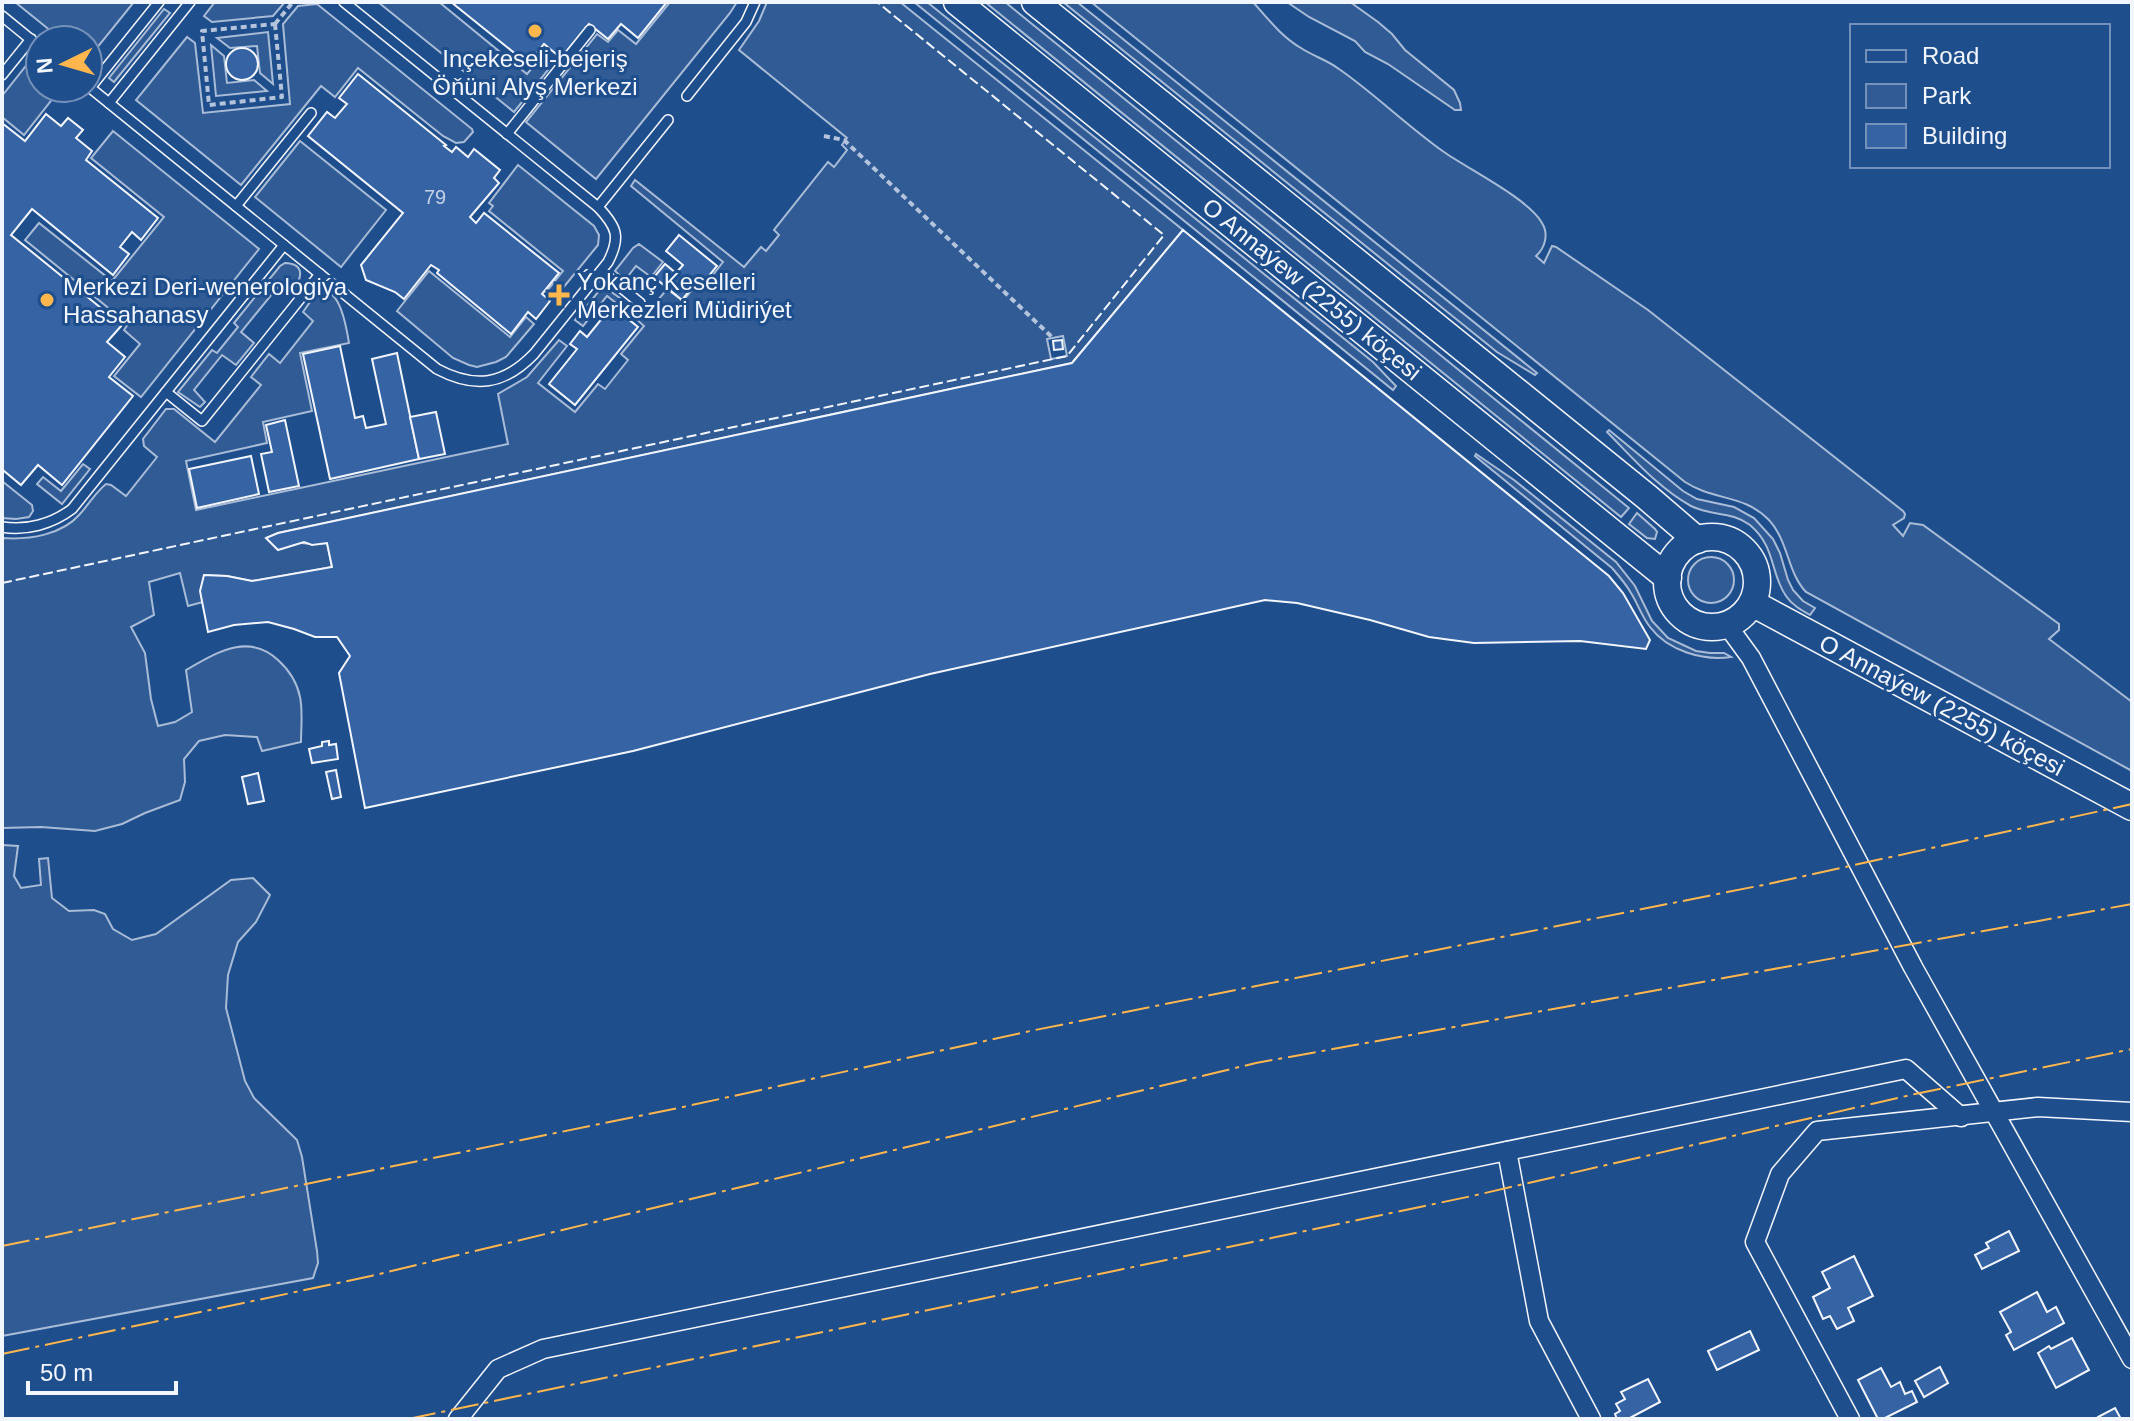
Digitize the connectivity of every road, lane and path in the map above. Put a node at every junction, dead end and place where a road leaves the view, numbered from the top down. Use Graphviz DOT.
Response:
graph roads {
  1 [pos="159,2"];
  2 [pos="190,2"];
  3 [pos="293,2"];
  4 [pos="344,2"];
  5 [pos="755,2"];
  6 [pos="957,2"];
  7 [pos="1035,2"];
  8 [pos="2,16"];
  9 [pos="192,23"];
  10 [pos="275,24"];
  11 [pos="590,30"];
  12 [pos="202,31"];
  13 [pos="24,33"];
  14 [pos="24,48"];
  15 [pos="104,69"];
  16 [pos="2,75"];
  17 [pos="687,96"];
  18 [pos="104,99"];
  19 [pos="109,103"];
  20 [pos="311,113"];
  21 [pos="668,120"];
  22 [pos="507,134"];
  23 [pos="824,136"];
  24 [pos="236,206"];
  25 [pos="598,207"];
  26 [pos="284,245"];
  27 [pos="601,271"];
  28 [pos="320,274"];
  29 [pos="640,303"];
  30 [pos="1054,339"];
  31 [pos="166,392"];
  32 [pos="2,527"];
  33 [pos="1697,540"];
  34 [pos="1668,578"];
  35 [pos="1752,603"];
  36 [pos="1727,625"];
  37 [pos="2132,807"];
  38 [pos="2132,1112"];
  39 [pos="1995,1113"];
  40 [pos="1961,1117"];
  41 [pos="1507,1151"];
  42 [pos="2132,1359"];
  43 [pos="458,1419"];
  44 [pos="1591,1419"];
  45 [pos="1850,1419"];
  1 -- 15 [label="lane"];
  2 -- 19 [label="lane"];
  3 -- 10 [label="path"];
  4 -- 22 [label="lane"];
  5 -- 17 [label="lane"];
  6 -- 34 [label="main road, O Annaýew (2255) köçesi"];
  7 -- 33 [label="main road, O Annaýew (2255) köçesi"];
  8 -- 13 [label="lane"];
  9 -- 12 [label="path"];
  10 -- 12 [label="path"];
  10 -- 12 [label="path"];
  11 -- 22 [label="lane"];
  14 -- 16 [label="lane"];
  18 -- 19 [label="lane"];
  19 -- 24 [label="lane"];
  20 -- 24 [label="lane"];
  21 -- 25 [label="lane"];
  22 -- 25 [label="lane"];
  23 -- 30 [label="path"];
  24 -- 26 [label="lane"];
  25 -- 27 [label="lane"];
  26 -- 28 [label="lane"];
  26 -- 31 [label="lane"];
  27 -- 28 [label="lane"];
  27 -- 29 [label="lane"];
  28 -- 31 [label="lane"];
  31 -- 32 [label="lane"];
  33 -- 34 [label="main road"];
  33 -- 35 [label="main road"];
  34 -- 36 [label="main road"];
  35 -- 36 [label="main road"];
  35 -- 37 [label="main road, O Annaýew (2255) köçesi"];
  36 -- 39 [label="street"];
  38 -- 39 [label="street"];
  39 -- 40 [label="street"];
  39 -- 42 [label="street"];
  40 -- 41 [label="street"];
  40 -- 45 [label="street"];
  41 -- 43 [label="street"];
  41 -- 44 [label="street"];
}
